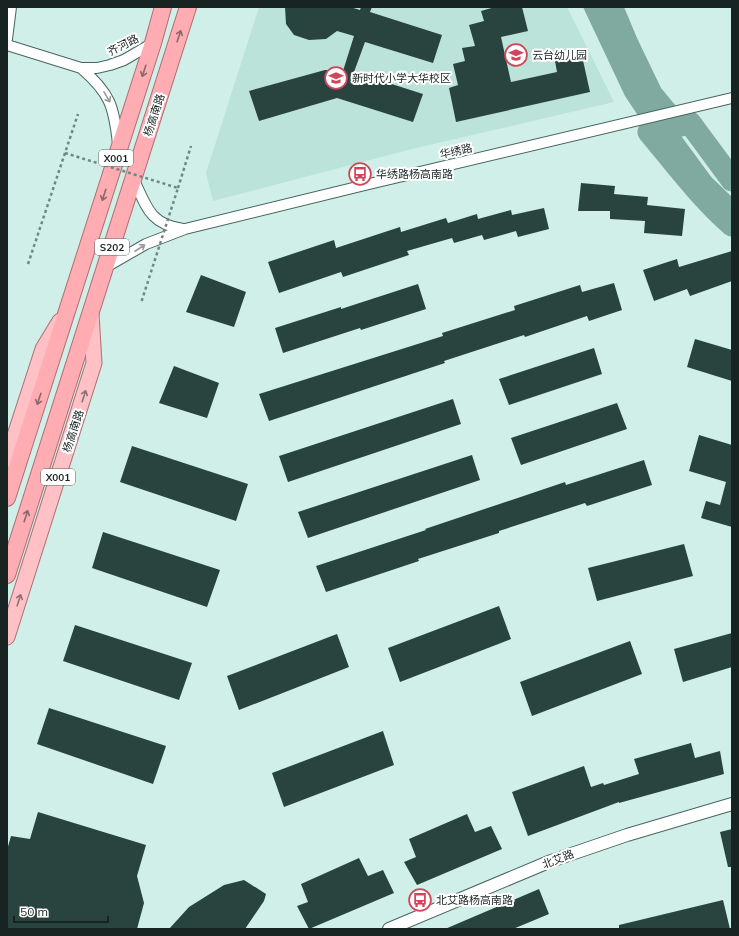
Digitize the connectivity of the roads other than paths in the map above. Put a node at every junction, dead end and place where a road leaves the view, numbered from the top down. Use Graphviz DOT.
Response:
graph roads {
  1 [pos="11,7"];
  2 [pos="163,7"];
  3 [pos="188,7"];
  4 [pos="7,39"];
  5 [pos="153,43"];
  6 [pos="7,45"];
  7 [pos="81,68"];
  8 [pos="732,98"];
  9 [pos="118,150"];
  10 [pos="134,180"];
  11 [pos="185,229"];
  12 [pos="106,268"];
  13 [pos="68,308"];
  14 [pos="91,314"];
  15 [pos="7,460"];
  16 [pos="7,498"];
  17 [pos="7,575"];
  18 [pos="7,638"];
  19 [pos="732,804"];
  20 [pos="389,929"];
  1 -- 4 [label="street"];
  2 -- 5 [label="highway, X001"];
  10 -- 3 [label="highway, 杨高南路 / X001, one-way"];
  5 -- 7 [label="street, 齐河路"];
  5 -- 9 [label="highway, X001, one-way"];
  6 -- 7 [label="street, 齐河路"];
  7 -- 9 [label="street, 齐河路, one-way"];
  8 -- 11 [label="street, 华绣路"];
  9 -- 13 [label="highway, X001, one-way"];
  10 -- 11 [label="street, 华绣路"];
  10 -- 12 [label="highway, 杨高南路 / S202"];
  12 -- 11 [label="street, 华绣路, one-way"];
  12 -- 14 [label="highway, 杨高南路 / S202"];
  13 -- 15 [label="main road, X001"];
  13 -- 16 [label="highway, X001, one-way"];
  17 -- 14 [label="highway, 杨高南路 / X001, one-way"];
  18 -- 14 [label="main road, 杨高南路 / X001, one-way"];
  19 -- 20 [label="street, 北艾路"];
}
